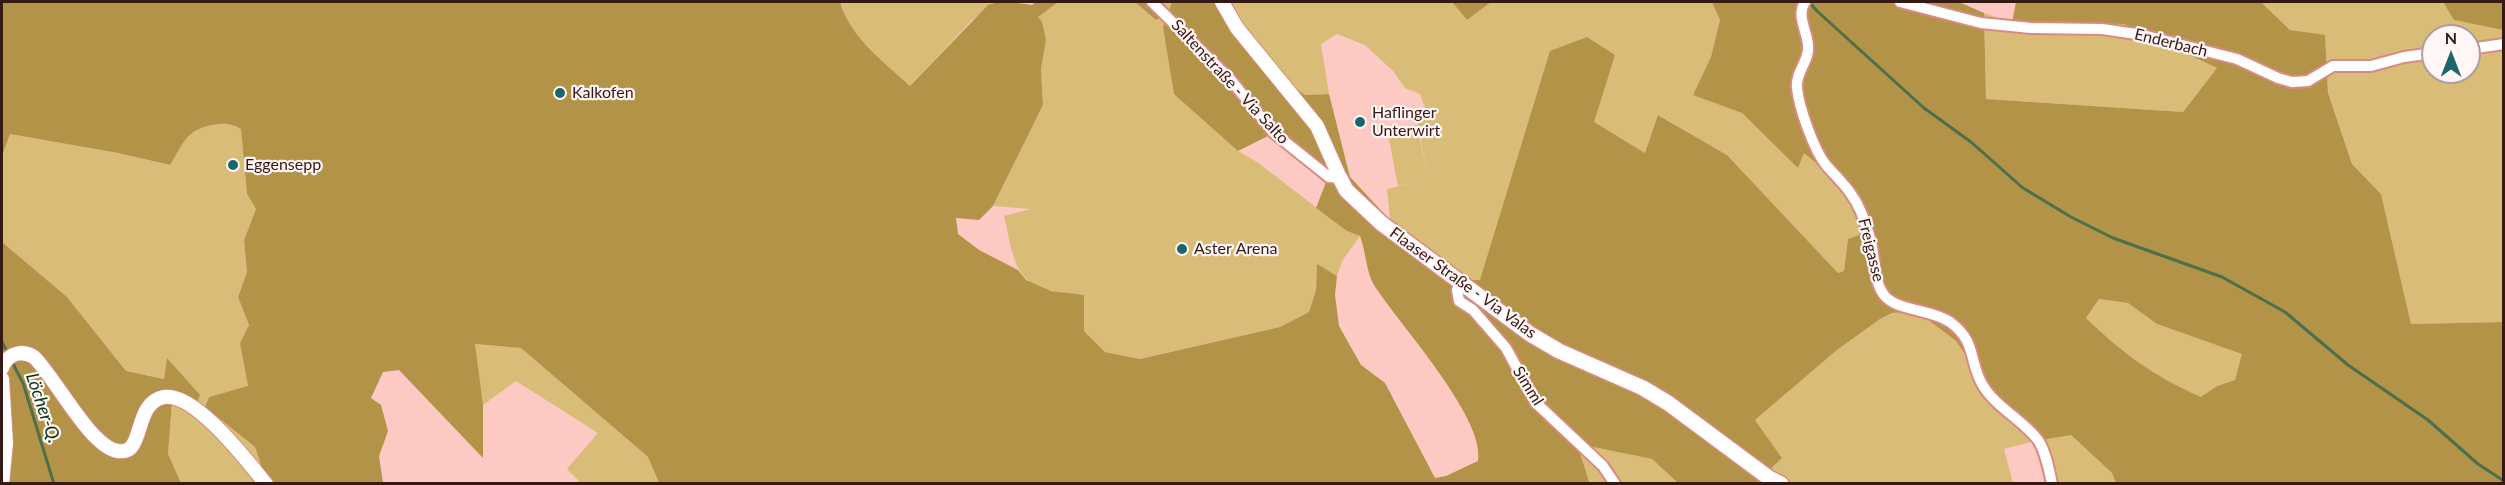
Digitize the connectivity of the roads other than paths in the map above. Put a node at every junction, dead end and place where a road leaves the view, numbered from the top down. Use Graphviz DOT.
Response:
graph roads {
  1 [pos="1152,2"];
  2 [pos="1222,2"];
  3 [pos="1805,2"];
  4 [pos="1900,2"];
  5 [pos="2504,44"];
  6 [pos="2481,47"];
  7 [pos="2421,55"];
  8 [pos="1340,178"];
  9 [pos="1460,281"];
  10 [pos="6,361"];
  11 [pos="2,379"];
  12 [pos="2,483"];
  13 [pos="266,483"];
  14 [pos="1615,483"];
  15 [pos="1780,483"];
  16 [pos="2052,483"];
  1 -- 8 [label="street, Saltenstraße - Via Salto"];
  2 -- 8 [label="street, Flaaser Straße - Via Valas"];
  3 -- 16 [label="street, Freigasse"];
  4 -- 7 [label="street, Enderbach"];
  5 -- 6 [label="street"];
  8 -- 9 [label="main road, Flaaser Straße - Via Valas"];
  9 -- 14 [label="street, Simml"];
  9 -- 15 [label="main road, Flaaser Straße - Via Valas"];
  10 -- 13 [label="street"];
  11 -- 12 [label="street"];
}
